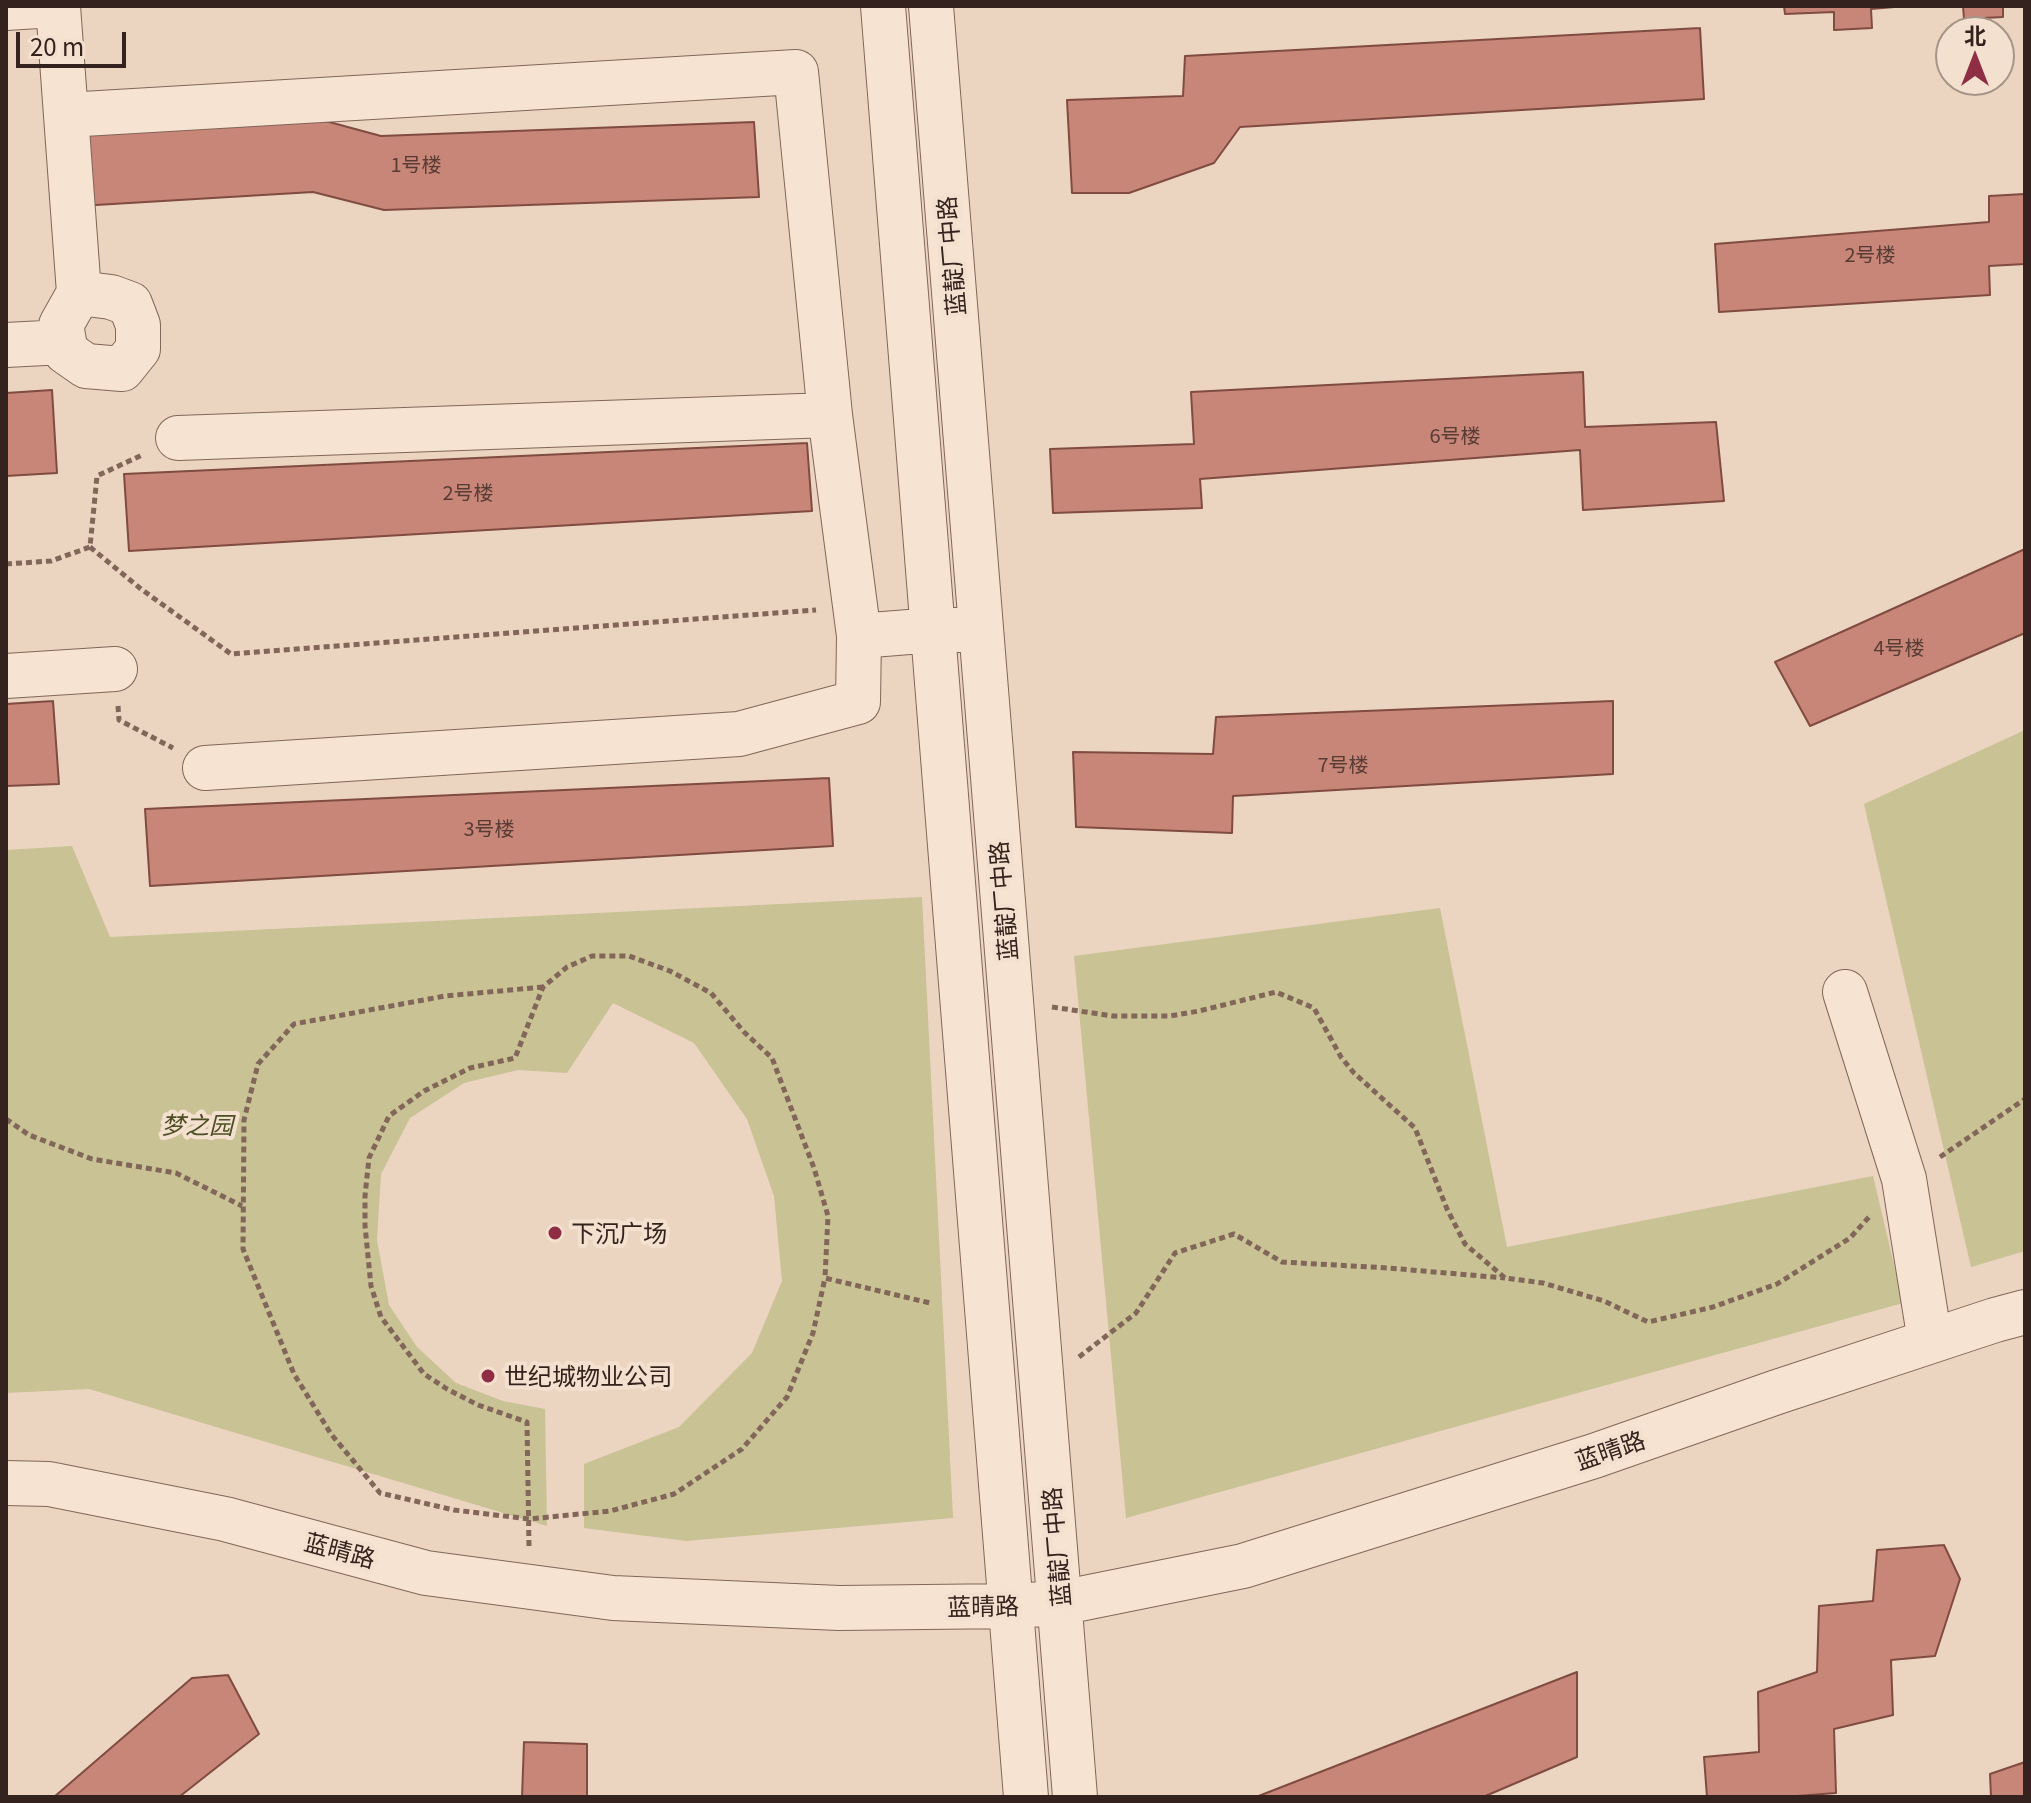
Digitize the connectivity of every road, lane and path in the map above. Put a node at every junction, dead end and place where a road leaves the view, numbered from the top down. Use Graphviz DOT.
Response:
graph roads {
  1 [pos="38,6"];
  2 [pos="58,6"];
  3 [pos="883,6"];
  4 [pos="931,6"];
  5 [pos="6,8"];
  6 [pos="66,115"];
  7 [pos="79,293"];
  8 [pos="64,342"];
  9 [pos="6,345"];
  10 [pos="830,415"];
  11 [pos="178,438"];
  12 [pos="90,547"];
  13 [pos="6,564"];
  14 [pos="858,621"];
  15 [pos="934,630"];
  16 [pos="982,631"];
  17 [pos="115,669"];
  18 [pos="6,676"];
  19 [pos="205,768"];
  20 [pos="543,987"];
  21 [pos="1845,992"];
  22 [pos="1043,997"];
  23 [pos="2025,1099"];
  24 [pos="6,1119"];
  25 [pos="1904,1179"];
  26 [pos="242,1206"];
  27 [pos="825,1278"];
  28 [pos="1505,1278"];
  29 [pos="930,1303"];
  30 [pos="2025,1312"];
  31 [pos="1930,1341"];
  32 [pos="1068,1365"];
  33 [pos="6,1483"];
  34 [pos="529,1519"];
  35 [pos="530,1555"];
  36 [pos="1060,1603"];
  37 [pos="1012,1606"];
  38 [pos="1026,1797"];
  39 [pos="1075,1797"];
  1 -- 5 [label="street"];
  2 -- 6 [label="street"];
  3 -- 15 [label="street, 蓝靛厂中路"];
  4 -- 16 [label="street, 蓝靛厂中路"];
  6 -- 7 [label="street"];
  6 -- 10 [label="street"];
  7 -- 8 [label="street"];
  7 -- 8 [label="street"];
  8 -- 9 [label="street"];
  10 -- 11 [label="street"];
  10 -- 14 [label="street"];
  11 -- 12 [label="path"];
  12 -- 13 [label="path"];
  12 -- 14 [label="path"];
  14 -- 15 [label="street"];
  14 -- 19 [label="street"];
  15 -- 16 [label="street"];
  15 -- 37 [label="street, 蓝靛厂中路"];
  16 -- 36 [label="street, 蓝靛厂中路"];
  17 -- 18 [label="street"];
  17 -- 19 [label="path"];
  20 -- 26 [label="path"];
  20 -- 27 [label="path"];
  20 -- 34 [label="path"];
  21 -- 25 [label="street"];
  22 -- 28 [label="path"];
  23 -- 25 [label="path"];
  24 -- 26 [label="path"];
  25 -- 28 [label="path"];
  25 -- 31 [label="street"];
  26 -- 34 [label="path"];
  27 -- 29 [label="path"];
  27 -- 34 [label="path"];
  28 -- 32 [label="path"];
  30 -- 31 [label="street, 蓝晴路"];
  31 -- 36 [label="street, 蓝晴路"];
  33 -- 37 [label="street, 蓝晴路"];
  34 -- 35 [label="path"];
  36 -- 37 [label="street, 蓝晴路"];
  36 -- 39 [label="street, 蓝靛厂中路"];
  37 -- 38 [label="street, 蓝靛厂中路"];
}
